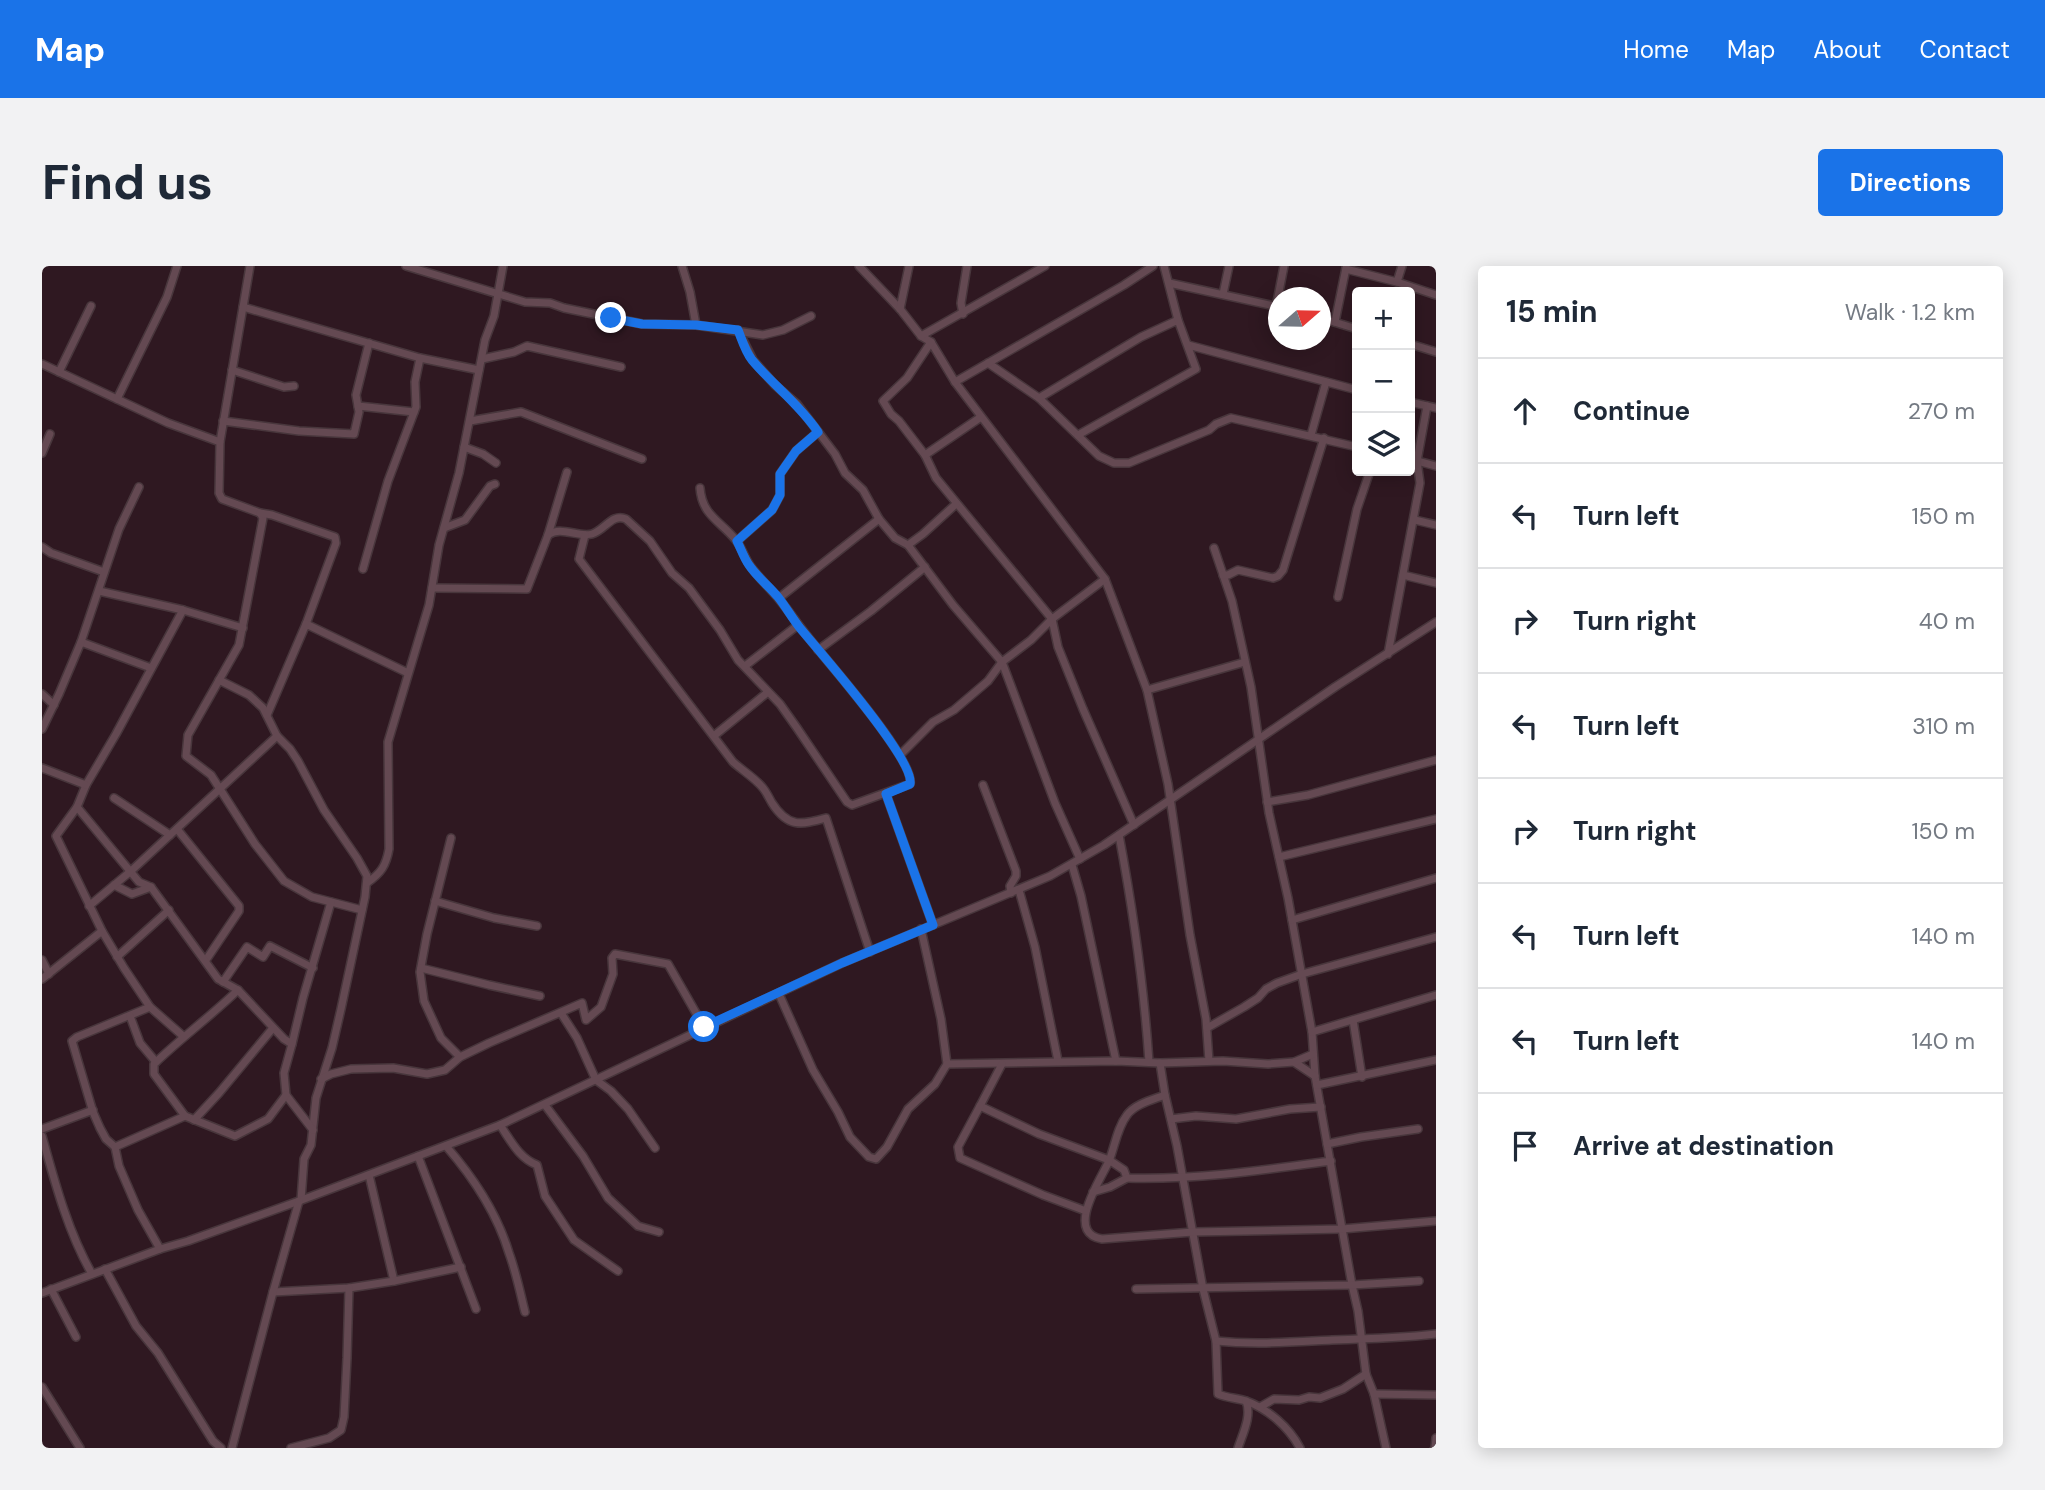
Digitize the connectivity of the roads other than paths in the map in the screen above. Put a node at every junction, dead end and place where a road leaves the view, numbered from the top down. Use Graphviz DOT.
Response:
graph roads {
  1 [pos="177,266"];
  2 [pos="250,266"];
  3 [pos="406,266"];
  4 [pos="503,266"];
  5 [pos="682,266"];
  6 [pos="859,266"];
  7 [pos="909,266"];
  8 [pos="967,266"];
  9 [pos="1045,266"];
  10 [pos="1153,266"];
  11 [pos="1164,266"];
  12 [pos="1229,266"];
  13 [pos="1284,266"];
  14 [pos="1402,266"];
  15 [pos="1346,268"];
  16 [pos="1397,282"];
  17 [pos="1169,283"];
  18 [pos="1280,287"];
  19 [pos="496,293"];
  20 [pos="1223,294"];
  21 [pos="1436,295"];
  22 [pos="1268,305"];
  23 [pos="91,306"];
  24 [pos="243,307"];
  25 [pos="900,309"];
  26 [pos="963,314"];
  27 [pos="811,316"];
  28 [pos="1178,320"];
  29 [pos="1331,321"];
  30 [pos="1335,322"];
  31 [pos="696,325"];
  32 [pos="1352,327"];
  33 [pos="738,330"];
  34 [pos="921,336"];
  35 [pos="931,342"];
  36 [pos="369,343"];
  37 [pos="1188,345"];
  38 [pos="1415,346"];
  39 [pos="1436,352"];
  40 [pos="420,358"];
  41 [pos="482,359"];
  42 [pos="988,363"];
  43 [pos="42,364"];
  44 [pos="621,367"];
  45 [pos="232,370"];
  46 [pos="480,370"];
  47 [pos="59,372"];
  48 [pos="955,382"];
  49 [pos="1326,382"];
  50 [pos="294,386"];
  51 [pos="1352,389"];
  52 [pos="1039,398"];
  53 [pos="117,399"];
  54 [pos="1415,403"];
  55 [pos="358,406"];
  56 [pos="1427,406"];
  57 [pos="1436,408"];
  58 [pos="414,412"];
  59 [pos="981,417"];
  60 [pos="222,421"];
  61 [pos="470,421"];
  62 [pos="818,432"];
  63 [pos="50,434"];
  64 [pos="1078,435"];
  65 [pos="1311,435"];
  66 [pos="1324,438"];
  67 [pos="220,442"];
  68 [pos="1352,446"];
  69 [pos="464,447"];
  70 [pos="1415,452"];
  71 [pos="42,453"];
  72 [pos="925,455"];
  73 [pos="642,459"];
  74 [pos="1415,461"];
  75 [pos="496,463"];
  76 [pos="1436,466"];
  77 [pos="1415,467"];
  78 [pos="567,472"];
  79 [pos="1368,476"];
  80 [pos="495,484"];
  81 [pos="139,487"];
  82 [pos="700,488"];
  83 [pos="956,504"];
  84 [pos="261,513"];
  85 [pos="880,519"];
  86 [pos="1415,520"];
  87 [pos="1436,525"];
  88 [pos="444,528"];
  89 [pos="548,535"];
  90 [pos="585,535"];
  91 [pos="737,541"];
  92 [pos="908,545"];
  93 [pos="42,547"];
  94 [pos="1214,548"];
  95 [pos="925,567"];
  96 [pos="363,569"];
  97 [pos="104,572"];
  98 [pos="1223,575"];
  99 [pos="1403,575"];
  100 [pos="1105,579"];
  101 [pos="1436,583"];
  102 [pos="432,588"];
  103 [pos="99,591"];
  104 [pos="1338,597"];
  105 [pos="779,598"];
  106 [pos="183,610"];
  107 [pos="1052,619"];
  108 [pos="1436,622"];
  109 [pos="306,624"];
  110 [pos="798,625"];
  111 [pos="243,628"];
  112 [pos="81,642"];
  113 [pos="818,650"];
  114 [pos="1388,654"];
  115 [pos="1002,662"];
  116 [pos="1245,662"];
  117 [pos="745,666"];
  118 [pos="151,668"];
  119 [pos="408,673"];
  120 [pos="219,680"];
  121 [pos="1147,690"];
  122 [pos="768,692"];
  123 [pos="42,694"];
  124 [pos="54,705"];
  125 [pos="267,715"];
  126 [pos="42,729"];
  127 [pos="277,736"];
  128 [pos="715,736"];
  129 [pos="1260,740"];
  130 [pos="900,755"];
  131 [pos="1436,760"];
  132 [pos="42,768"];
  133 [pos="86,785"];
  134 [pos="983,785"];
  135 [pos="220,788"];
  136 [pos="886,794"];
  137 [pos="114,798"];
  138 [pos="1170,800"];
  139 [pos="1267,802"];
  140 [pos="76,807"];
  141 [pos="1436,819"];
  142 [pos="1134,825"];
  143 [pos="177,829"];
  144 [pos="170,835"];
  145 [pos="1119,835"];
  146 [pos="450,838"];
  147 [pos="1279,858"];
  148 [pos="1080,859"];
  149 [pos="1072,865"];
  150 [pos="131,871"];
  151 [pos="1436,878"];
  152 [pos="367,883"];
  153 [pos="114,885"];
  154 [pos="151,887"];
  155 [pos="1019,890"];
  156 [pos="1011,893"];
  157 [pos="435,901"];
  158 [pos="331,902"];
  159 [pos="89,906"];
  160 [pos="169,910"];
  161 [pos="362,910"];
  162 [pos="1292,920"];
  163 [pos="933,925"];
  164 [pos="537,926"];
  165 [pos="921,929"];
  166 [pos="102,931"];
  167 [pos="1436,937"];
  168 [pos="870,952"];
  169 [pos="117,957"];
  170 [pos="42,960"];
  171 [pos="205,960"];
  172 [pos="313,968"];
  173 [pos="421,968"];
  174 [pos="49,974"];
  175 [pos="1302,974"];
  176 [pos="42,979"];
  177 [pos="223,982"];
  178 [pos="238,990"];
  179 [pos="779,994"];
  180 [pos="1436,995"];
  181 [pos="540,996"];
  182 [pos="150,1007"];
  183 [pos="561,1013"];
  184 [pos="130,1016"];
  185 [pos="1353,1020"];
  186 [pos="704,1027"];
  187 [pos="272,1028"];
  188 [pos="1207,1028"];
  189 [pos="1312,1032"];
  190 [pos="183,1036"];
  191 [pos="292,1044"];
  192 [pos="1313,1054"];
  193 [pos="460,1057"];
  194 [pos="1436,1060"];
  195 [pos="1058,1061"];
  196 [pos="1116,1061"];
  197 [pos="1209,1061"];
  198 [pos="156,1062"];
  199 [pos="1149,1062"];
  200 [pos="1294,1062"];
  201 [pos="1160,1063"];
  202 [pos="947,1064"];
  203 [pos="1002,1064"];
  204 [pos="1315,1076"];
  205 [pos="1362,1077"];
  206 [pos="321,1079"];
  207 [pos="597,1080"];
  208 [pos="1317,1086"];
  209 [pos="286,1095"];
  210 [pos="1165,1095"];
  211 [pos="545,1105"];
  212 [pos="980,1106"];
  213 [pos="1321,1107"];
  214 [pos="93,1110"];
  215 [pos="185,1116"];
  216 [pos="1171,1119"];
  217 [pos="194,1120"];
  218 [pos="500,1125"];
  219 [pos="42,1129"];
  220 [pos="1418,1129"];
  221 [pos="313,1130"];
  222 [pos="42,1136"];
  223 [pos="1327,1144"];
  224 [pos="446,1146"];
  225 [pos="115,1147"];
  226 [pos="655,1148"];
  227 [pos="418,1156"];
  228 [pos="1109,1160"];
  229 [pos="1331,1161"];
  230 [pos="369,1175"];
  231 [pos="1183,1176"];
  232 [pos="1127,1178"];
  233 [pos="1093,1192"];
  234 [pos="300,1201"];
  235 [pos="1086,1210"];
  236 [pos="1436,1221"];
  237 [pos="1342,1229"];
  238 [pos="659,1232"];
  239 [pos="1193,1232"];
  240 [pos="160,1248"];
  241 [pos="461,1267"];
  242 [pos="105,1269"];
  243 [pos="618,1271"];
  244 [pos="92,1274"];
  245 [pos="394,1281"];
  246 [pos="1419,1281"];
  247 [pos="1352,1285"];
  248 [pos="349,1288"];
  249 [pos="51,1289"];
  250 [pos="1136,1289"];
  251 [pos="1203,1289"];
  252 [pos="273,1292"];
  253 [pos="42,1293"];
  254 [pos="476,1309"];
  255 [pos="525,1311"];
  256 [pos="1436,1334"];
  257 [pos="76,1337"];
  258 [pos="1362,1339"];
  259 [pos="1216,1341"];
  260 [pos="1366,1374"];
  261 [pos="42,1387"];
  262 [pos="1374,1394"];
  263 [pos="1436,1395"];
  264 [pos="1246,1401"];
  265 [pos="1260,1407"];
  266 [pos="1436,1438"];
  267 [pos="80,1448"];
  268 [pos="221,1448"];
  269 [pos="232,1448"];
  270 [pos="290,1448"];
  271 [pos="1238,1448"];
  272 [pos="1300,1448"];
  273 [pos="1386,1448"];
  274 [pos="1435,1448"];
  1 -- 53 [label="street"];
  2 -- 24 [label="street"];
  3 -- 19 [label="street"];
  4 -- 19 [label="street"];
  5 -- 31 [label="street"];
  6 -- 25 [label="street"];
  7 -- 25 [label="street"];
  8 -- 26 [label="street"];
  9 -- 26 [label="street"];
  10 -- 42 [label="street"];
  11 -- 17 [label="street"];
  12 -- 20 [label="street"];
  13 -- 18 [label="street"];
  14 -- 16 [label="street"];
  15 -- 16 [label="street"];
  15 -- 30 [label="street"];
  16 -- 21 [label="street"];
  17 -- 20 [label="street"];
  17 -- 28 [label="street"];
  19 -- 31 [label="street"];
  19 -- 41 [label="street"];
  20 -- 22 [label="street"];
  23 -- 47 [label="street"];
  24 -- 36 [label="street"];
  24 -- 45 [label="street"];
  25 -- 34 [label="street"];
  26 -- 34 [label="street"];
  27 -- 33 [label="street"];
  28 -- 37 [label="street"];
  28 -- 52 [label="street"];
  29 -- 30 [label="street"];
  30 -- 32 [label="street"];
  31 -- 33 [label="street"];
  33 -- 62 [label="street"];
  34 -- 35 [label="street"];
  35 -- 48 [label="street"];
  35 -- 72 [label="street"];
  36 -- 40 [label="street"];
  36 -- 55 [label="street"];
  37 -- 49 [label="street"];
  37 -- 64 [label="street"];
  38 -- 39 [label="street"];
  40 -- 46 [label="street"];
  40 -- 58 [label="street"];
  41 -- 44 [label="street"];
  41 -- 46 [label="street"];
  42 -- 48 [label="street"];
  42 -- 52 [label="street"];
  43 -- 47 [label="street"];
  45 -- 50 [label="street"];
  45 -- 60 [label="street"];
  46 -- 61 [label="street"];
  47 -- 53 [label="street"];
  48 -- 59 [label="street"];
  49 -- 51 [label="street"];
  49 -- 65 [label="street"];
  52 -- 64 [label="street"];
  53 -- 67 [label="street"];
  54 -- 56 [label="street"];
  55 -- 58 [label="street"];
  55 -- 60 [label="street"];
  56 -- 57 [label="street"];
  56 -- 70 [label="street"];
  58 -- 96 [label="street"];
  59 -- 72 [label="street"];
  59 -- 100 [label="street"];
  60 -- 67 [label="street"];
  61 -- 69 [label="street"];
  61 -- 73 [label="street"];
  62 -- 85 [label="street"];
  62 -- 91 [label="street"];
  63 -- 71 [label="street"];
  64 -- 65 [label="street"];
  65 -- 66 [label="street"];
  66 -- 68 [label="street"];
  66 -- 98 [label="street"];
  67 -- 84 [label="street"];
  69 -- 75 [label="street"];
  69 -- 88 [label="street"];
  72 -- 83 [label="street"];
  74 -- 76 [label="street"];
  77 -- 86 [label="street"];
  78 -- 89 [label="street"];
  79 -- 104 [label="street"];
  80 -- 88 [label="street"];
  81 -- 97 [label="street"];
  82 -- 91 [label="street"];
  83 -- 92 [label="street"];
  83 -- 107 [label="street"];
  84 -- 109 [label="street"];
  84 -- 111 [label="street"];
  85 -- 92 [label="street"];
  85 -- 105 [label="street"];
  86 -- 87 [label="street"];
  86 -- 99 [label="street"];
  88 -- 102 [label="street"];
  89 -- 90 [label="street"];
  89 -- 102 [label="street"];
  90 -- 117 [label="street"];
  90 -- 128 [label="street"];
  91 -- 105 [label="street"];
  92 -- 95 [label="street"];
  93 -- 97 [label="street"];
  94 -- 98 [label="street"];
  95 -- 113 [label="street"];
  95 -- 115 [label="street"];
  97 -- 103 [label="street"];
  98 -- 116 [label="street"];
  99 -- 101 [label="street"];
  99 -- 114 [label="street"];
  100 -- 107 [label="street"];
  100 -- 121 [label="street"];
  102 -- 119 [label="street"];
  103 -- 106 [label="street"];
  103 -- 112 [label="street"];
  105 -- 110 [label="street"];
  106 -- 111 [label="street"];
  106 -- 118 [label="street"];
  107 -- 115 [label="street"];
  107 -- 142 [label="street"];
  108 -- 114 [label="street"];
  109 -- 119 [label="street"];
  109 -- 125 [label="street"];
  110 -- 113 [label="street"];
  110 -- 117 [label="street"];
  111 -- 120 [label="street"];
  112 -- 118 [label="street"];
  112 -- 124 [label="street"];
  113 -- 130 [label="street"];
  114 -- 129 [label="street"];
  115 -- 130 [label="street"];
  115 -- 148 [label="street"];
  116 -- 121 [label="street"];
  116 -- 129 [label="street"];
  117 -- 122 [label="street"];
  118 -- 133 [label="street"];
  119 -- 152 [label="street"];
  120 -- 125 [label="street"];
  120 -- 135 [label="street"];
  121 -- 138 [label="street"];
  122 -- 128 [label="street"];
  122 -- 136 [label="street"];
  123 -- 124 [label="street"];
  124 -- 126 [label="street"];
  125 -- 127 [label="street"];
  127 -- 135 [label="street"];
  127 -- 152 [label="street"];
  128 -- 168 [label="street"];
  129 -- 138 [label="street"];
  129 -- 139 [label="street"];
  130 -- 136 [label="street"];
  131 -- 139 [label="street"];
  132 -- 133 [label="street"];
  133 -- 140 [label="street"];
  134 -- 156 [label="street"];
  135 -- 143 [label="street"];
  135 -- 158 [label="street"];
  136 -- 163 [label="street"];
  137 -- 144 [label="street"];
  138 -- 142 [label="street"];
  138 -- 188 [label="street"];
  139 -- 147 [label="street"];
  140 -- 150 [label="street"];
  140 -- 159 [label="street"];
  141 -- 147 [label="street"];
  142 -- 145 [label="street"];
  143 -- 144 [label="street"];
  143 -- 171 [label="street"];
  144 -- 150 [label="street"];
  145 -- 148 [label="street"];
  145 -- 199 [label="street"];
  146 -- 157 [label="street"];
  147 -- 162 [label="street"];
  148 -- 149 [label="street"];
  149 -- 155 [label="street"];
  149 -- 196 [label="street"];
  150 -- 153 [label="street"];
  150 -- 154 [label="street"];
  151 -- 162 [label="street"];
  152 -- 161 [label="street"];
  153 -- 154 [label="street"];
  153 -- 159 [label="street"];
  154 -- 160 [label="street"];
  155 -- 156 [label="street"];
  155 -- 195 [label="street"];
  156 -- 163 [label="street"];
  157 -- 164 [label="street"];
  157 -- 173 [label="street"];
  158 -- 161 [label="street"];
  158 -- 172 [label="street"];
  159 -- 166 [label="street"];
  160 -- 169 [label="street"];
  160 -- 171 [label="street"];
  161 -- 206 [label="street"];
  162 -- 175 [label="street"];
  163 -- 165 [label="street"];
  165 -- 168 [label="street"];
  165 -- 202 [label="street"];
  166 -- 169 [label="street"];
  166 -- 174 [label="street"];
  167 -- 175 [label="street"];
  168 -- 179 [label="street"];
  169 -- 182 [label="street"];
  170 -- 174 [label="street"];
  171 -- 177 [label="street"];
  172 -- 177 [label="street"];
  172 -- 191 [label="street"];
  173 -- 181 [label="street"];
  173 -- 193 [label="street"];
  174 -- 176 [label="street"];
  175 -- 188 [label="street"];
  175 -- 189 [label="street"];
  177 -- 178 [label="street"];
  178 -- 187 [label="street"];
  178 -- 190 [label="street"];
  179 -- 186 [label="street"];
  179 -- 202 [label="street"];
  180 -- 185 [label="street"];
  182 -- 184 [label="street"];
  182 -- 190 [label="street"];
  183 -- 186 [label="street"];
  183 -- 193 [label="street"];
  183 -- 207 [label="street"];
  184 -- 198 [label="street"];
  184 -- 214 [label="street"];
  185 -- 189 [label="street"];
  185 -- 205 [label="street"];
  186 -- 207 [label="street"];
  187 -- 191 [label="street"];
  187 -- 217 [label="street"];
  188 -- 197 [label="street"];
  189 -- 192 [label="street"];
  190 -- 198 [label="street"];
  191 -- 209 [label="street"];
  192 -- 200 [label="street"];
  192 -- 204 [label="street"];
  193 -- 206 [label="street"];
  194 -- 205 [label="street"];
  195 -- 196 [label="street"];
  195 -- 203 [label="street"];
  196 -- 199 [label="street"];
  197 -- 200 [label="street"];
  197 -- 201 [label="street"];
  198 -- 215 [label="street"];
  199 -- 201 [label="street"];
  200 -- 204 [label="street"];
  201 -- 210 [label="street"];
  202 -- 203 [label="street"];
  203 -- 212 [label="street"];
  204 -- 208 [label="street"];
  205 -- 208 [label="street"];
  206 -- 221 [label="street"];
  207 -- 211 [label="street"];
  207 -- 226 [label="street"];
  208 -- 213 [label="street"];
  209 -- 217 [label="street"];
  209 -- 221 [label="street"];
  210 -- 216 [label="street"];
  210 -- 228 [label="street"];
  211 -- 218 [label="street"];
  211 -- 238 [label="street"];
  212 -- 228 [label="street"];
  212 -- 235 [label="street"];
  213 -- 216 [label="street"];
  213 -- 223 [label="street"];
  214 -- 219 [label="street"];
  214 -- 225 [label="street"];
  215 -- 217 [label="street"];
  215 -- 225 [label="street"];
  216 -- 231 [label="street"];
  218 -- 224 [label="street"];
  218 -- 243 [label="street"];
  220 -- 223 [label="street"];
  221 -- 234 [label="street"];
  222 -- 244 [label="street"];
  223 -- 229 [label="street"];
  224 -- 227 [label="street"];
  224 -- 255 [label="street"];
  225 -- 240 [label="street"];
  227 -- 230 [label="street"];
  227 -- 241 [label="street"];
  228 -- 232 [label="street"];
  228 -- 233 [label="street"];
  229 -- 231 [label="street"];
  229 -- 237 [label="street"];
  230 -- 234 [label="street"];
  230 -- 245 [label="street"];
  231 -- 232 [label="street"];
  231 -- 239 [label="street"];
  232 -- 233 [label="street"];
  233 -- 235 [label="street"];
  234 -- 240 [label="street"];
  234 -- 252 [label="street"];
  235 -- 239 [label="street"];
  236 -- 237 [label="street"];
  237 -- 239 [label="street"];
  237 -- 247 [label="street"];
  239 -- 251 [label="street"];
  240 -- 242 [label="street"];
  241 -- 245 [label="street"];
  241 -- 254 [label="street"];
  242 -- 244 [label="street"];
  242 -- 268 [label="street"];
  244 -- 249 [label="street"];
  245 -- 248 [label="street"];
  246 -- 247 [label="street"];
  247 -- 251 [label="street"];
  247 -- 258 [label="street"];
  248 -- 252 [label="street"];
  248 -- 270 [label="street"];
  249 -- 253 [label="street"];
  249 -- 257 [label="street"];
  250 -- 251 [label="street"];
  251 -- 259 [label="street"];
  252 -- 269 [label="street"];
  256 -- 258 [label="street"];
  258 -- 259 [label="street"];
  258 -- 260 [label="street"];
  259 -- 264 [label="street"];
  260 -- 262 [label="street"];
  260 -- 265 [label="street"];
  261 -- 267 [label="street"];
  262 -- 263 [label="street"];
  262 -- 273 [label="street"];
  264 -- 265 [label="street"];
  264 -- 271 [label="street"];
  265 -- 272 [label="street"];
  266 -- 274 [label="street"];
}
